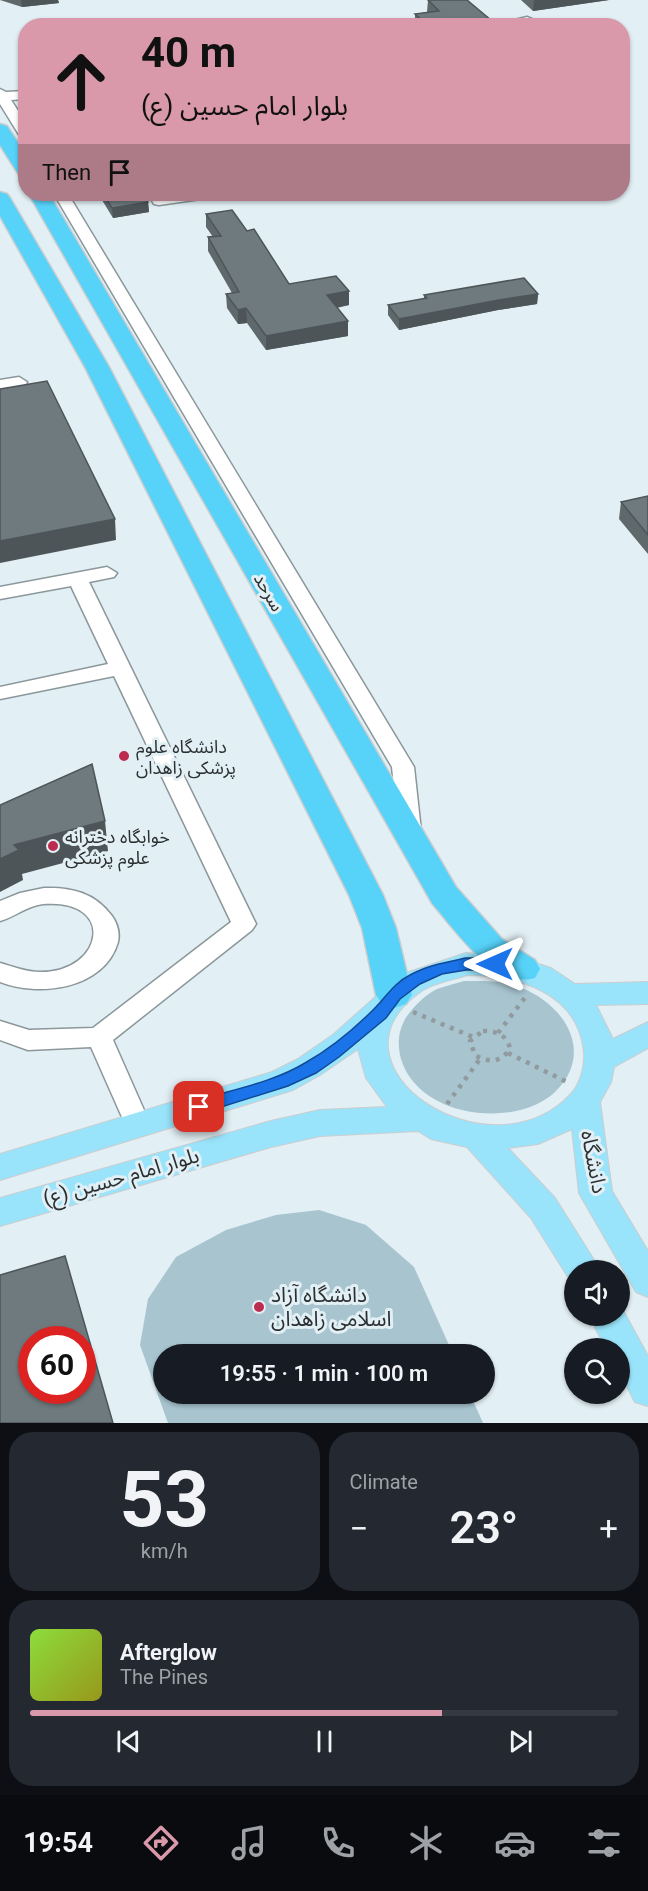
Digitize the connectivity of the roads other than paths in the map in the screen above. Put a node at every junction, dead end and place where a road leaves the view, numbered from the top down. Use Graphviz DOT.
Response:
graph roads {
  1 [pos="1,94"];
  2 [pos="18,95"];
  3 [pos="18,122"];
  4 [pos="0,130"];
  5 [pos="18,158"];
  6 [pos="0,198"];
  7 [pos="58,201"];
  8 [pos="19,382"];
  9 [pos="0,385"];
  10 [pos="107,573"];
  11 [pos="76,578"];
  12 [pos="0,593"];
  13 [pos="120,668"];
  14 [pos="0,693"];
  15 [pos="0,913"];
  16 [pos="0,972"];
  17 [pos="533,974"];
  18 [pos="648,993"];
  19 [pos="572,995"];
  20 [pos="395,1006"];
  21 [pos="0,1030"];
  22 [pos="648,1034"];
  23 [pos="99,1037"];
  24 [pos="602,1059"];
  25 [pos="587,1096"];
  26 [pos="426,1122"];
  27 [pos="138,1126"];
  28 [pos="477,1137"];
  29 [pos="0,1167"];
  30 [pos="0,1212"];
  31 [pos="576,1260"];
  32 [pos="648,1281"];
  33 [pos="613,1326"];
  34 [pos="648,1390"];
  1 -- 2 [label="street"];
  1 -- 3 [label="street"];
  4 -- 5 [label="highway"];
  6 -- 20 [label="highway"];
  7 -- 17 [label="highway, سرحد"];
  8 -- 9 [label="street"];
  10 -- 11 [label="street"];
  11 -- 12 [label="street"];
  11 -- 13 [label="street"];
  13 -- 14 [label="street"];
  13 -- 23 [label="street"];
  15 -- 16 [label="street"];
  17 -- 19 [label="main road"];
  17 -- 20 [label="main road"];
  18 -- 19 [label="main road"];
  19 -- 24 [label="main road"];
  20 -- 26 [label="main road"];
  20 -- 27 [label="main road"];
  21 -- 23 [label="street"];
  22 -- 24 [label="main road"];
  23 -- 27 [label="street"];
  24 -- 25 [label="main road"];
  25 -- 28 [label="main road"];
  25 -- 32 [label="main road, دانشگاه"];
  26 -- 28 [label="main road"];
  26 -- 30 [label="main road, بلوار امام حسین (ع)"];
  27 -- 29 [label="main road"];
  28 -- 31 [label="main road"];
  33 -- 34 [label="main road"];
}
